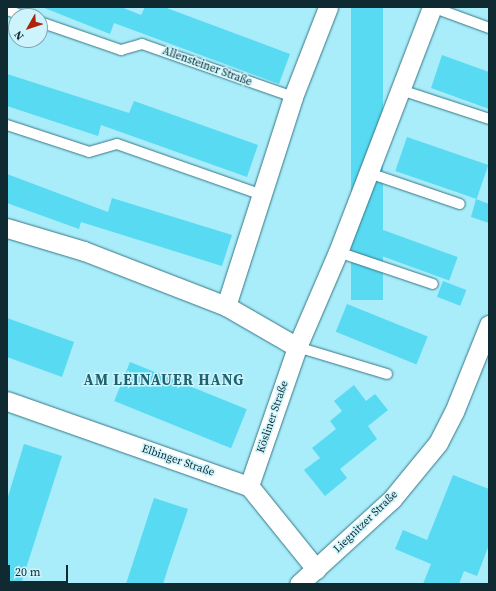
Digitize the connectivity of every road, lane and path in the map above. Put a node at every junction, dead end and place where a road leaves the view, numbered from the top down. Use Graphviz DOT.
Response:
graph roads {
  1 [pos="328,7"];
  2 [pos="432,7"];
  3 [pos="48,25"];
  4 [pos="489,28"];
  5 [pos="401,90"];
  6 [pos="293,97"];
  7 [pos="489,118"];
  8 [pos="7,125"];
  9 [pos="366,172"];
  10 [pos="260,194"];
  11 [pos="460,204"];
  12 [pos="7,228"];
  13 [pos="338,252"];
  14 [pos="434,284"];
  15 [pos="226,306"];
  16 [pos="489,325"];
  17 [pos="297,347"];
  18 [pos="387,374"];
  19 [pos="7,401"];
  20 [pos="249,486"];
  21 [pos="316,569"];
  22 [pos="299,584"];
  1 -- 6 [label="street"];
  2 -- 4 [label="lane, Kösliner Straße"];
  2 -- 5 [label="street, Kösliner Straße"];
  3 -- 6 [label="lane, Allensteiner Straße"];
  5 -- 7 [label="lane"];
  5 -- 9 [label="street, Kösliner Straße"];
  6 -- 10 [label="street"];
  8 -- 10 [label="lane"];
  9 -- 11 [label="lane"];
  9 -- 13 [label="street, Kösliner Straße"];
  10 -- 15 [label="street"];
  12 -- 15 [label="street"];
  13 -- 14 [label="lane"];
  13 -- 17 [label="street, Kösliner Straße"];
  15 -- 17 [label="street"];
  16 -- 21 [label="street, Liegnitzer Straße"];
  17 -- 18 [label="lane"];
  17 -- 20 [label="street, Kösliner Straße"];
  19 -- 20 [label="street, Elbinger Straße"];
  20 -- 21 [label="street"];
  21 -- 22 [label="street, Liegnitzer Straße"];
}
